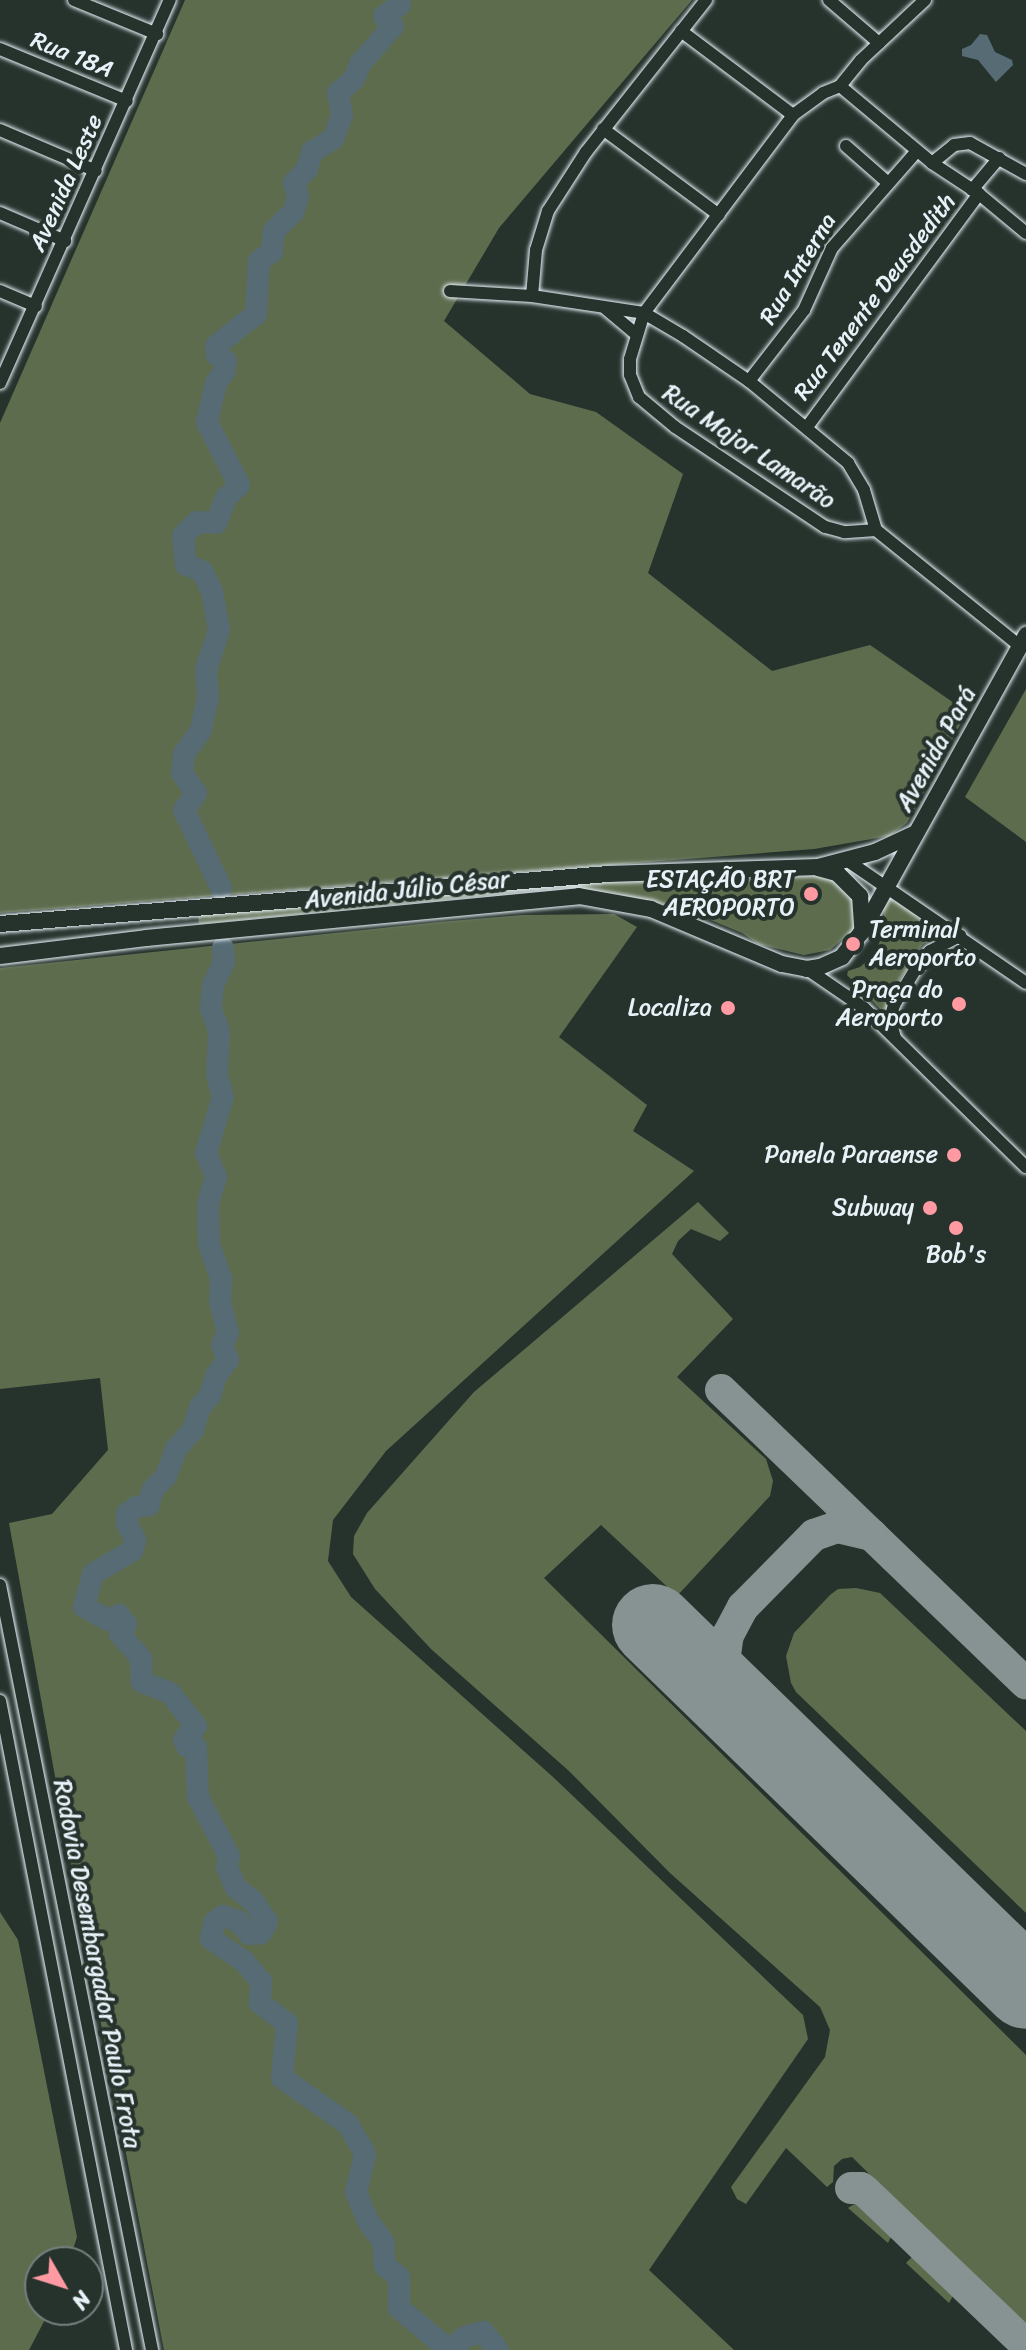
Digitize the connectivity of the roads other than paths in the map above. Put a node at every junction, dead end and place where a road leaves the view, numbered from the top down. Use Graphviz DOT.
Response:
graph roads {
  1 [pos="74,0"];
  2 [pos="170,0"];
  3 [pos="706,0"];
  4 [pos="829,0"];
  5 [pos="925,0"];
  6 [pos="681,31"];
  7 [pos="157,34"];
  8 [pos="879,43"];
  9 [pos="0,49"];
  10 [pos="840,86"];
  11 [pos="127,101"];
  12 [pos="793,115"];
  13 [pos="603,129"];
  14 [pos="0,130"];
  15 [pos="846,146"];
  16 [pos="917,151"];
  17 [pos="999,158"];
  18 [pos="932,163"];
  19 [pos="96,171"];
  20 [pos="1026,174"];
  21 [pos="887,182"];
  22 [pos="976,192"];
  23 [pos="0,213"];
  24 [pos="719,215"];
  25 [pos="1026,233"];
  26 [pos="65,241"];
  27 [pos="0,291"];
  28 [pos="450,291"];
  29 [pos="532,296"];
  30 [pos="36,306"];
  31 [pos="605,307"];
  32 [pos="644,313"];
  33 [pos="637,335"];
  34 [pos="1,376"];
  35 [pos="749,381"];
  36 [pos="807,427"];
  37 [pos="876,530"];
  38 [pos="1023,640"];
  39 [pos="917,832"];
  40 [pos="845,859"];
  41 [pos="818,867"];
  42 [pos="887,886"];
  43 [pos="0,924"];
  44 [pos="861,933"];
  45 [pos="960,936"];
  46 [pos="0,956"];
  47 [pos="807,969"];
  48 [pos="1026,983"];
  49 [pos="895,1038"];
  50 [pos="1026,1167"];
  51 [pos="0,1585"];
  52 [pos="0,1701"];
  53 [pos="126,2350"];
  54 [pos="152,2350"];
  1 -- 7 [label="street"];
  2 -- 7 [label="street, Avenida Leste"];
  3 -- 6 [label="street"];
  4 -- 8 [label="street"];
  5 -- 8 [label="street, Rua Major Lamarão"];
  6 -- 12 [label="street"];
  6 -- 13 [label="street"];
  7 -- 11 [label="street, Avenida Leste"];
  8 -- 10 [label="street, Rua Major Lamarão"];
  9 -- 11 [label="street, Rua 18A"];
  10 -- 12 [label="street, Rua Major Lamarão"];
  10 -- 16 [label="street"];
  11 -- 19 [label="street, Avenida Leste"];
  12 -- 24 [label="street, Rua Major Lamarão"];
  13 -- 24 [label="street"];
  13 -- 29 [label="street"];
  14 -- 19 [label="street"];
  15 -- 21 [label="street"];
  16 -- 18 [label="street"];
  16 -- 21 [label="street, Rua Interna"];
  17 -- 18 [label="street"];
  17 -- 20 [label="street"];
  17 -- 22 [label="street, Rua Tenente Deusdedith"];
  18 -- 22 [label="street"];
  19 -- 26 [label="street, Avenida Leste"];
  21 -- 35 [label="street, Rua Interna"];
  22 -- 25 [label="street"];
  22 -- 36 [label="street, Rua Tenente Deusdedith"];
  23 -- 26 [label="street"];
  24 -- 32 [label="street, Rua Major Lamarão"];
  26 -- 30 [label="street, Avenida Leste"];
  27 -- 30 [label="street"];
  28 -- 29 [label="street"];
  29 -- 31 [label="street"];
  30 -- 34 [label="street, Avenida Leste"];
  31 -- 32 [label="street"];
  31 -- 33 [label="street"];
  32 -- 33 [label="street, Rua Major Lamarão"];
  32 -- 35 [label="street"];
  33 -- 37 [label="street, Rua Major Lamarão"];
  35 -- 36 [label="street"];
  36 -- 37 [label="street"];
  37 -- 38 [label="street"];
  38 -- 39 [label="main road, Avenida Pará"];
  39 -- 40 [label="main road, Avenida Júlio César"];
  39 -- 42 [label="main road, Avenida Pará"];
  40 -- 41 [label="main road, Avenida Júlio César"];
  40 -- 42 [label="street"];
  41 -- 43 [label="main road, Avenida Júlio César"];
  41 -- 44 [label="main road"];
  42 -- 44 [label="main road"];
  42 -- 45 [label="street"];
  44 -- 47 [label="main road"];
  45 -- 48 [label="street"];
  45 -- 49 [label="street"];
  46 -- 47 [label="main road, Avenida Júlio César"];
  47 -- 49 [label="street, Avenida Júlio César"];
  49 -- 50 [label="street, Avenida Júlio César"];
  51 -- 54 [label="street, Rodovia Desembargador Paulo Frota"];
  52 -- 53 [label="street, Rodovia Desembargador Paulo Frota"];
}
